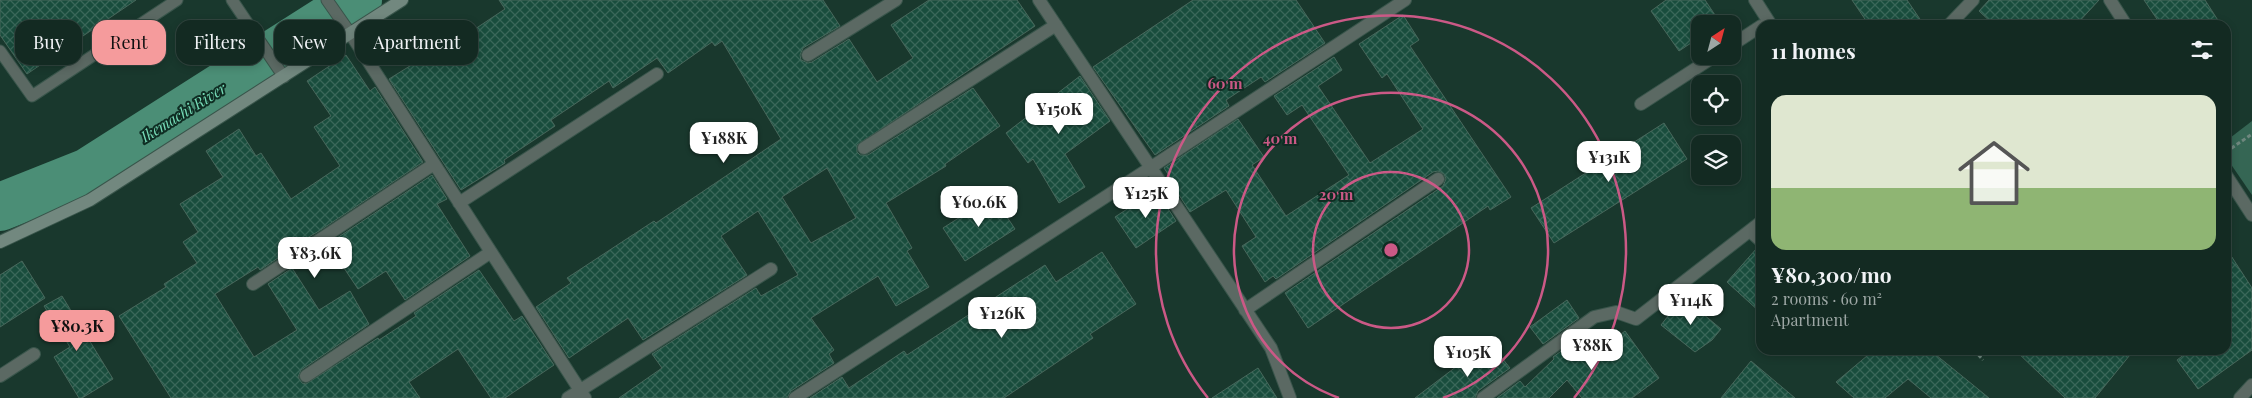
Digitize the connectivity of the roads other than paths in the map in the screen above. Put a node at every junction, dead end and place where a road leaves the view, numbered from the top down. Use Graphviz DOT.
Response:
graph roads {
  1 [pos="177,0"];
  2 [pos="232,0"];
  3 [pos="327,0"];
  4 [pos="402,0"];
  5 [pos="896,0"];
  6 [pos="1039,0"];
  7 [pos="1405,0"];
  8 [pos="1754,0"];
  9 [pos="1973,0"];
  10 [pos="2110,0"];
  11 [pos="1764,20"];
  12 [pos="1954,20"];
  13 [pos="2123,20"];
  14 [pos="1056,25"];
  15 [pos="1756,30"];
  16 [pos="350,33"];
  17 [pos="1741,39"];
  18 [pos="0,51"];
  19 [pos="808,55"];
  20 [pos="1701,65"];
  21 [pos="657,74"];
  22 [pos="284,77"];
  23 [pos="1641,104"];
  24 [pos="864,148"];
  25 [pos="434,164"];
  26 [pos="1150,168"];
  27 [pos="1438,180"];
  28 [pos="2231,183"];
  29 [pos="459,203"];
  30 [pos="2252,215"];
  31 [pos="1756,226"];
  32 [pos="1750,231"];
  33 [pos="1756,237"];
  34 [pos="0,242"];
  35 [pos="491,252"];
  36 [pos="771,269"];
  37 [pos="253,284"];
  38 [pos="1245,310"];
  39 [pos="34,354"];
  40 [pos="0,376"];
  41 [pos="306,376"];
  42 [pos="2252,385"];
  43 [pos="582,394"];
  44 [pos="568,398"];
  45 [pos="795,398"];
  46 [pos="1290,398"];
  47 [pos="1483,398"];
  48 [pos="2240,398"];
  1 -- 18 [label="lane"];
  2 -- 22 [label="lane"];
  3 -- 16 [label="lane"];
  4 -- 16 [label="street"];
  5 -- 19 [label="street"];
  6 -- 14 [label="street"];
  7 -- 26 [label="street"];
  8 -- 11 [label="street"];
  9 -- 12 [label="street"];
  10 -- 13 [label="street"];
  14 -- 24 [label="street"];
  14 -- 26 [label="street"];
  15 -- 17 [label="street"];
  16 -- 22 [label="street"];
  16 -- 25 [label="street"];
  20 -- 23 [label="street"];
  21 -- 29 [label="street"];
  22 -- 34 [label="street"];
  25 -- 29 [label="street"];
  25 -- 37 [label="street"];
  26 -- 38 [label="street"];
  26 -- 45 [label="street"];
  27 -- 38 [label="street"];
  28 -- 30 [label="street"];
  29 -- 35 [label="street"];
  31 -- 32 [label="street"];
  32 -- 33 [label="street"];
  32 -- 47 [label="street"];
  35 -- 41 [label="street"];
  35 -- 43 [label="street"];
  36 -- 43 [label="street"];
  38 -- 46 [label="street"];
  39 -- 40 [label="street"];
  42 -- 48 [label="street"];
  43 -- 44 [label="street"];
}
